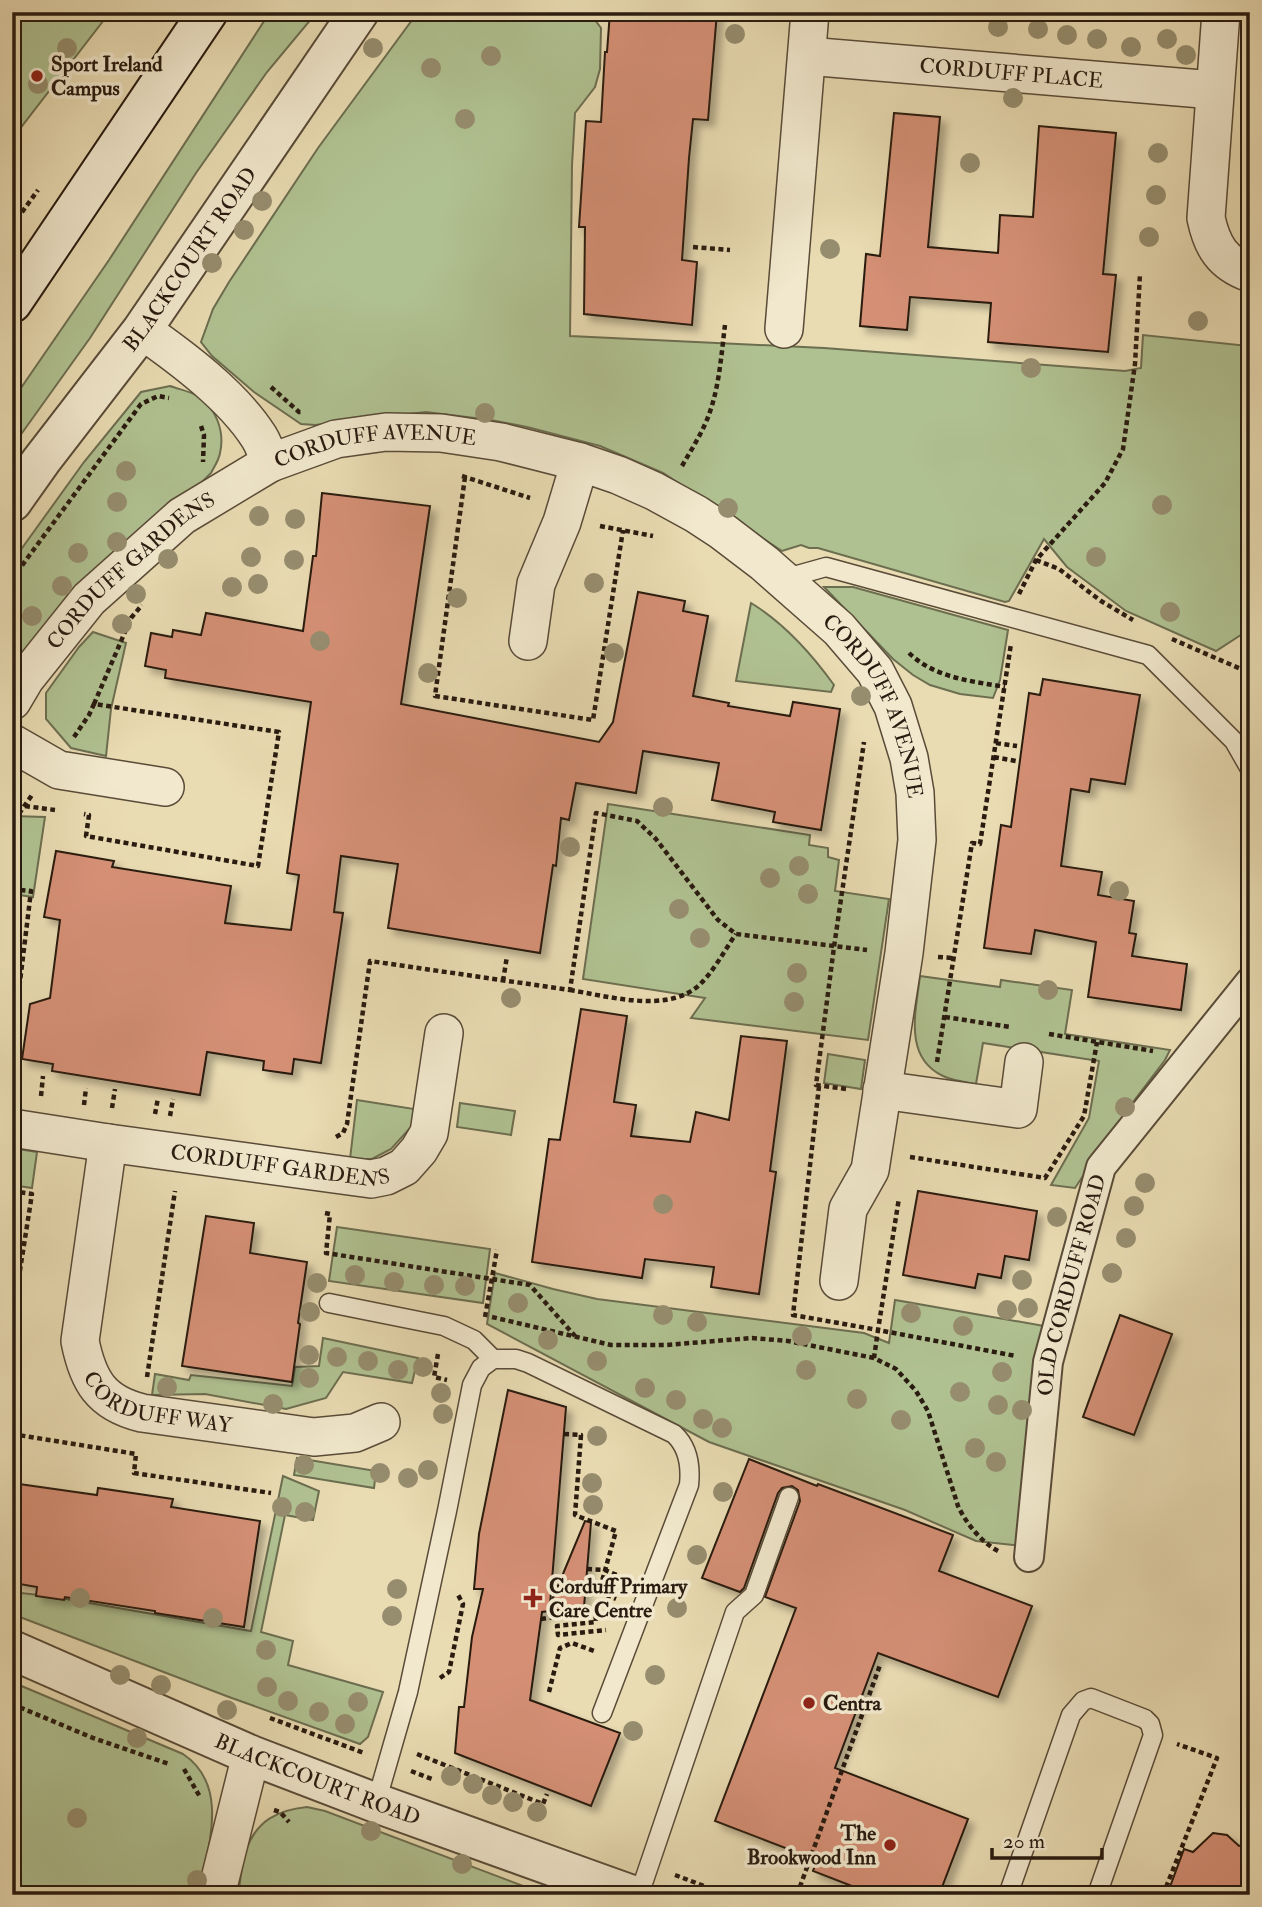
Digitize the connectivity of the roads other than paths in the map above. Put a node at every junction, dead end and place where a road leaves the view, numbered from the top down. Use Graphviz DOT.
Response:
graph roads {
  1 [pos="208,12"];
  2 [pos="359,12"];
  3 [pos="810,12"];
  4 [pos="1221,12"];
  5 [pos="807,56"];
  6 [pos="1214,90"];
  7 [pos="1250,273"];
  8 [pos="12,303"];
  9 [pos="142,330"];
  10 [pos="784,330"];
  11 [pos="580,462"];
  12 [pos="270,463"];
  13 [pos="12,502"];
  14 [pos="783,579"];
  15 [pos="528,641"];
  16 [pos="12,701"];
  17 [pos="12,743"];
  18 [pos="1250,769"];
  19 [pos="165,787"];
  20 [pos="1250,982"];
  21 [pos="444,1033"];
  22 [pos="1024,1062"];
  23 [pos="882,1092"];
  24 [pos="22,1114"];
  25 [pos="111,1118"];
  26 [pos="839,1281"];
  27 [pos="329,1303"];
  28 [pos="493,1359"];
  29 [pos="381,1422"];
  30 [pos="789,1497"];
  31 [pos="1028,1557"];
  32 [pos="12,1650"];
  33 [pos="602,1713"];
  34 [pos="251,1755"];
  35 [pos="376,1803"];
  36 [pos="216,1895"];
  37 [pos="632,1895"];
  38 [pos="639,1895"];
  39 [pos="1008,1895"];
  40 [pos="1097,1895"];
  1 -- 8 [label="street"];
  2 -- 9 [label="street, BLACKCOURT ROAD"];
  3 -- 5 [label="street"];
  4 -- 6 [label="street"];
  5 -- 6 [label="street, CORDUFF PLACE"];
  5 -- 10 [label="street"];
  6 -- 7 [label="street"];
  9 -- 12 [label="street, CORDUFF AVENUE"];
  9 -- 13 [label="street, BLACKCOURT ROAD"];
  11 -- 12 [label="street, CORDUFF AVENUE"];
  11 -- 14 [label="street, CORDUFF AVENUE"];
  11 -- 15 [label="street"];
  12 -- 16 [label="street, CORDUFF GARDENS"];
  14 -- 18 [label="lane"];
  14 -- 23 [label="street, CORDUFF AVENUE"];
  17 -- 19 [label="street"];
  20 -- 31 [label="street, OLD CORDUFF ROAD"];
  21 -- 25 [label="street, CORDUFF GARDENS"];
  22 -- 23 [label="street"];
  23 -- 26 [label="street, CORDUFF AVENUE"];
  24 -- 25 [label="street, CORDUFF GARDENS"];
  25 -- 29 [label="street, CORDUFF WAY"];
  27 -- 28 [label="lane"];
  28 -- 33 [label="lane"];
  28 -- 35 [label="lane"];
  30 -- 38 [label="lane"];
  32 -- 34 [label="street, BLACKCOURT ROAD"];
  34 -- 35 [label="street, BLACKCOURT ROAD"];
  34 -- 36 [label="street"];
  35 -- 37 [label="street, BLACKCOURT ROAD"];
  39 -- 40 [label="lane"];
}
